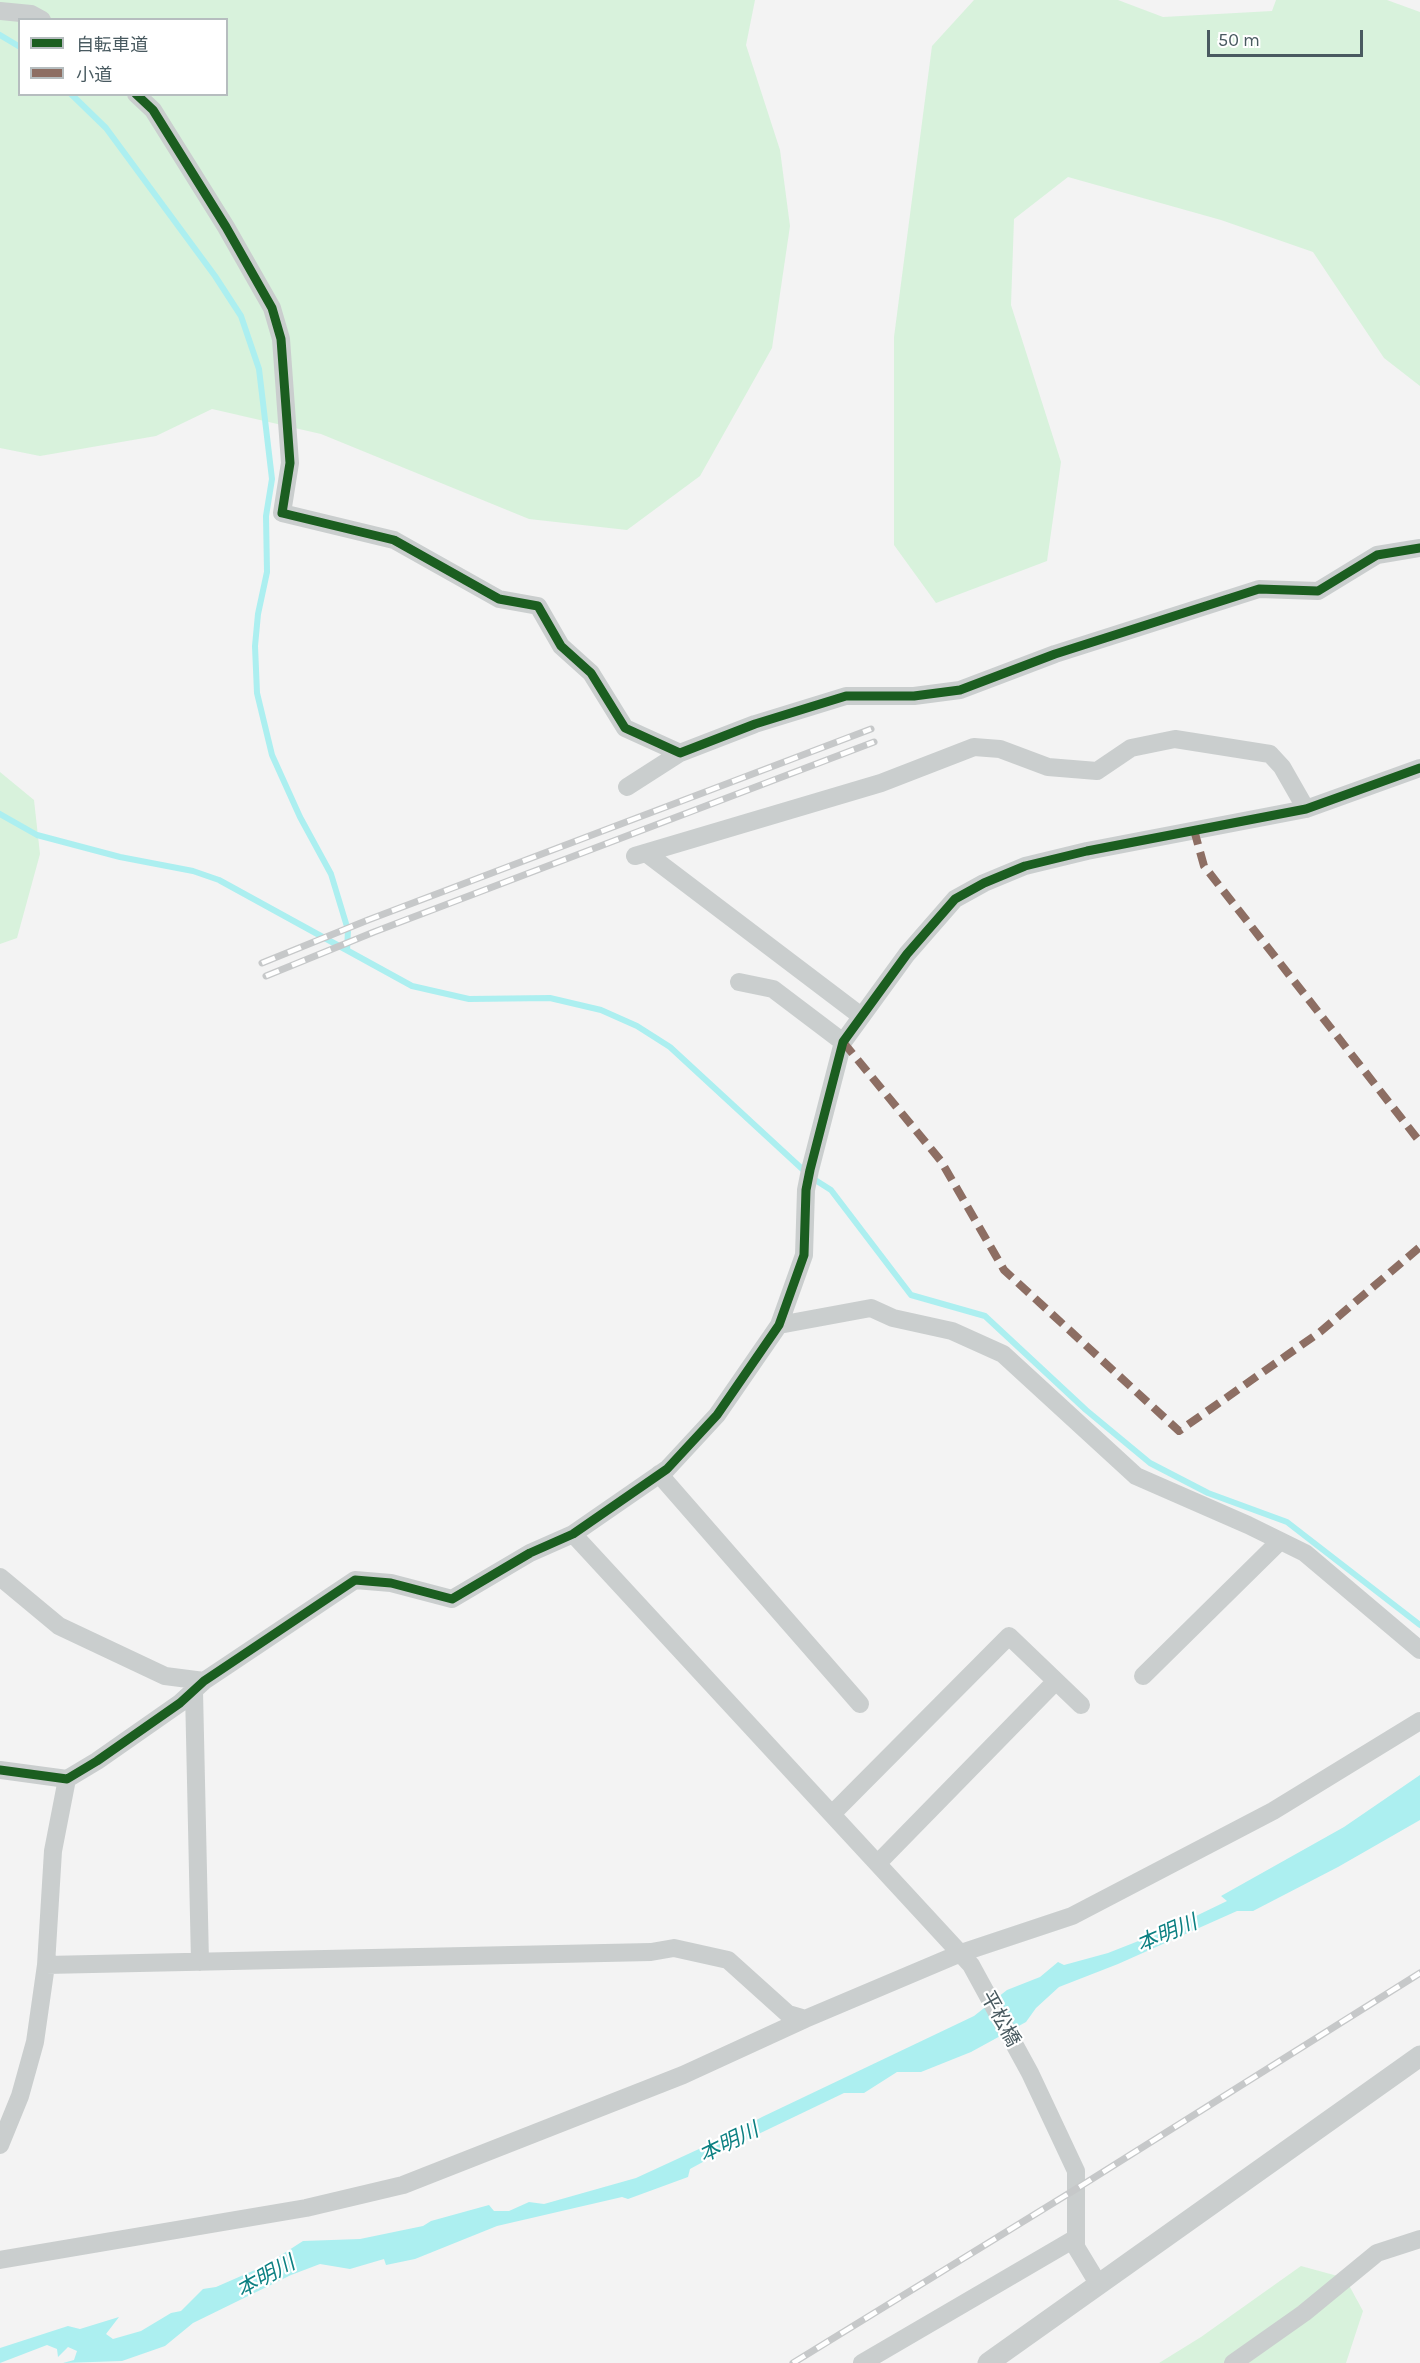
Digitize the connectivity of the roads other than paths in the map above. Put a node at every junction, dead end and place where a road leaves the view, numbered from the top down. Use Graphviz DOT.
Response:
graph roads {
  1 [pos="0,11"];
  2 [pos="39,18"];
  3 [pos="138,96"];
  4 [pos="1420,548"];
  5 [pos="680,753"];
  6 [pos="1420,768"];
  7 [pos="627,787"];
  8 [pos="1306,809"];
  9 [pos="739,982"];
  10 [pos="861,1016"];
  11 [pos="843,1042"];
  12 [pos="779,1325"];
  13 [pos="659,1474"];
  14 [pos="573,1534"];
  15 [pos="1280,1541"];
  16 [pos="0,1577"];
  17 [pos="1420,1650"];
  18 [pos="1143,1676"];
  19 [pos="1056,1681"];
  20 [pos="199,1686"];
  21 [pos="860,1704"];
  22 [pos="1081,1705"];
  23 [pos="1420,1721"];
  24 [pos="0,1770"];
  25 [pos="67,1779"];
  26 [pos="832,1814"];
  27 [pos="878,1863"];
  28 [pos="966,1959"];
  29 [pos="200,1962"];
  30 [pos="46,1965"];
  31 [pos="805,2019"];
  32 [pos="1420,2056"];
  33 [pos="0,2145"];
  34 [pos="1076,2238"];
  35 [pos="1420,2239"];
  36 [pos="0,2260"];
  37 [pos="1099,2285"];
  38 [pos="862,2363"];
  39 [pos="988,2363"];
  40 [pos="1233,2363"];
  1 -- 2 [label="street"];
  3 -- 5 [label="street"];
  4 -- 5 [label="street"];
  5 -- 7 [label="street"];
  6 -- 8 [label="street"];
  8 -- 10 [label="street"];
  8 -- 10 [label="street"];
  9 -- 11 [label="street"];
  10 -- 11 [label="street"];
  11 -- 12 [label="street"];
  12 -- 13 [label="street"];
  12 -- 15 [label="street"];
  13 -- 14 [label="street"];
  13 -- 21 [label="street"];
  14 -- 20 [label="street"];
  14 -- 26 [label="street, 平松橋"];
  15 -- 17 [label="street"];
  15 -- 18 [label="street"];
  16 -- 20 [label="street"];
  19 -- 22 [label="street"];
  19 -- 26 [label="street"];
  19 -- 27 [label="street"];
  20 -- 25 [label="street"];
  20 -- 29 [label="street"];
  23 -- 28 [label="street"];
  24 -- 25 [label="street"];
  25 -- 30 [label="street"];
  26 -- 27 [label="street, 平松橋"];
  27 -- 28 [label="street, 平松橋"];
  28 -- 31 [label="street"];
  28 -- 34 [label="street, 平松橋"];
  29 -- 30 [label="street"];
  29 -- 31 [label="street"];
  30 -- 33 [label="street"];
  31 -- 36 [label="street"];
  32 -- 37 [label="street"];
  34 -- 37 [label="street"];
  34 -- 38 [label="street"];
  35 -- 40 [label="street"];
  37 -- 39 [label="street"];
}
